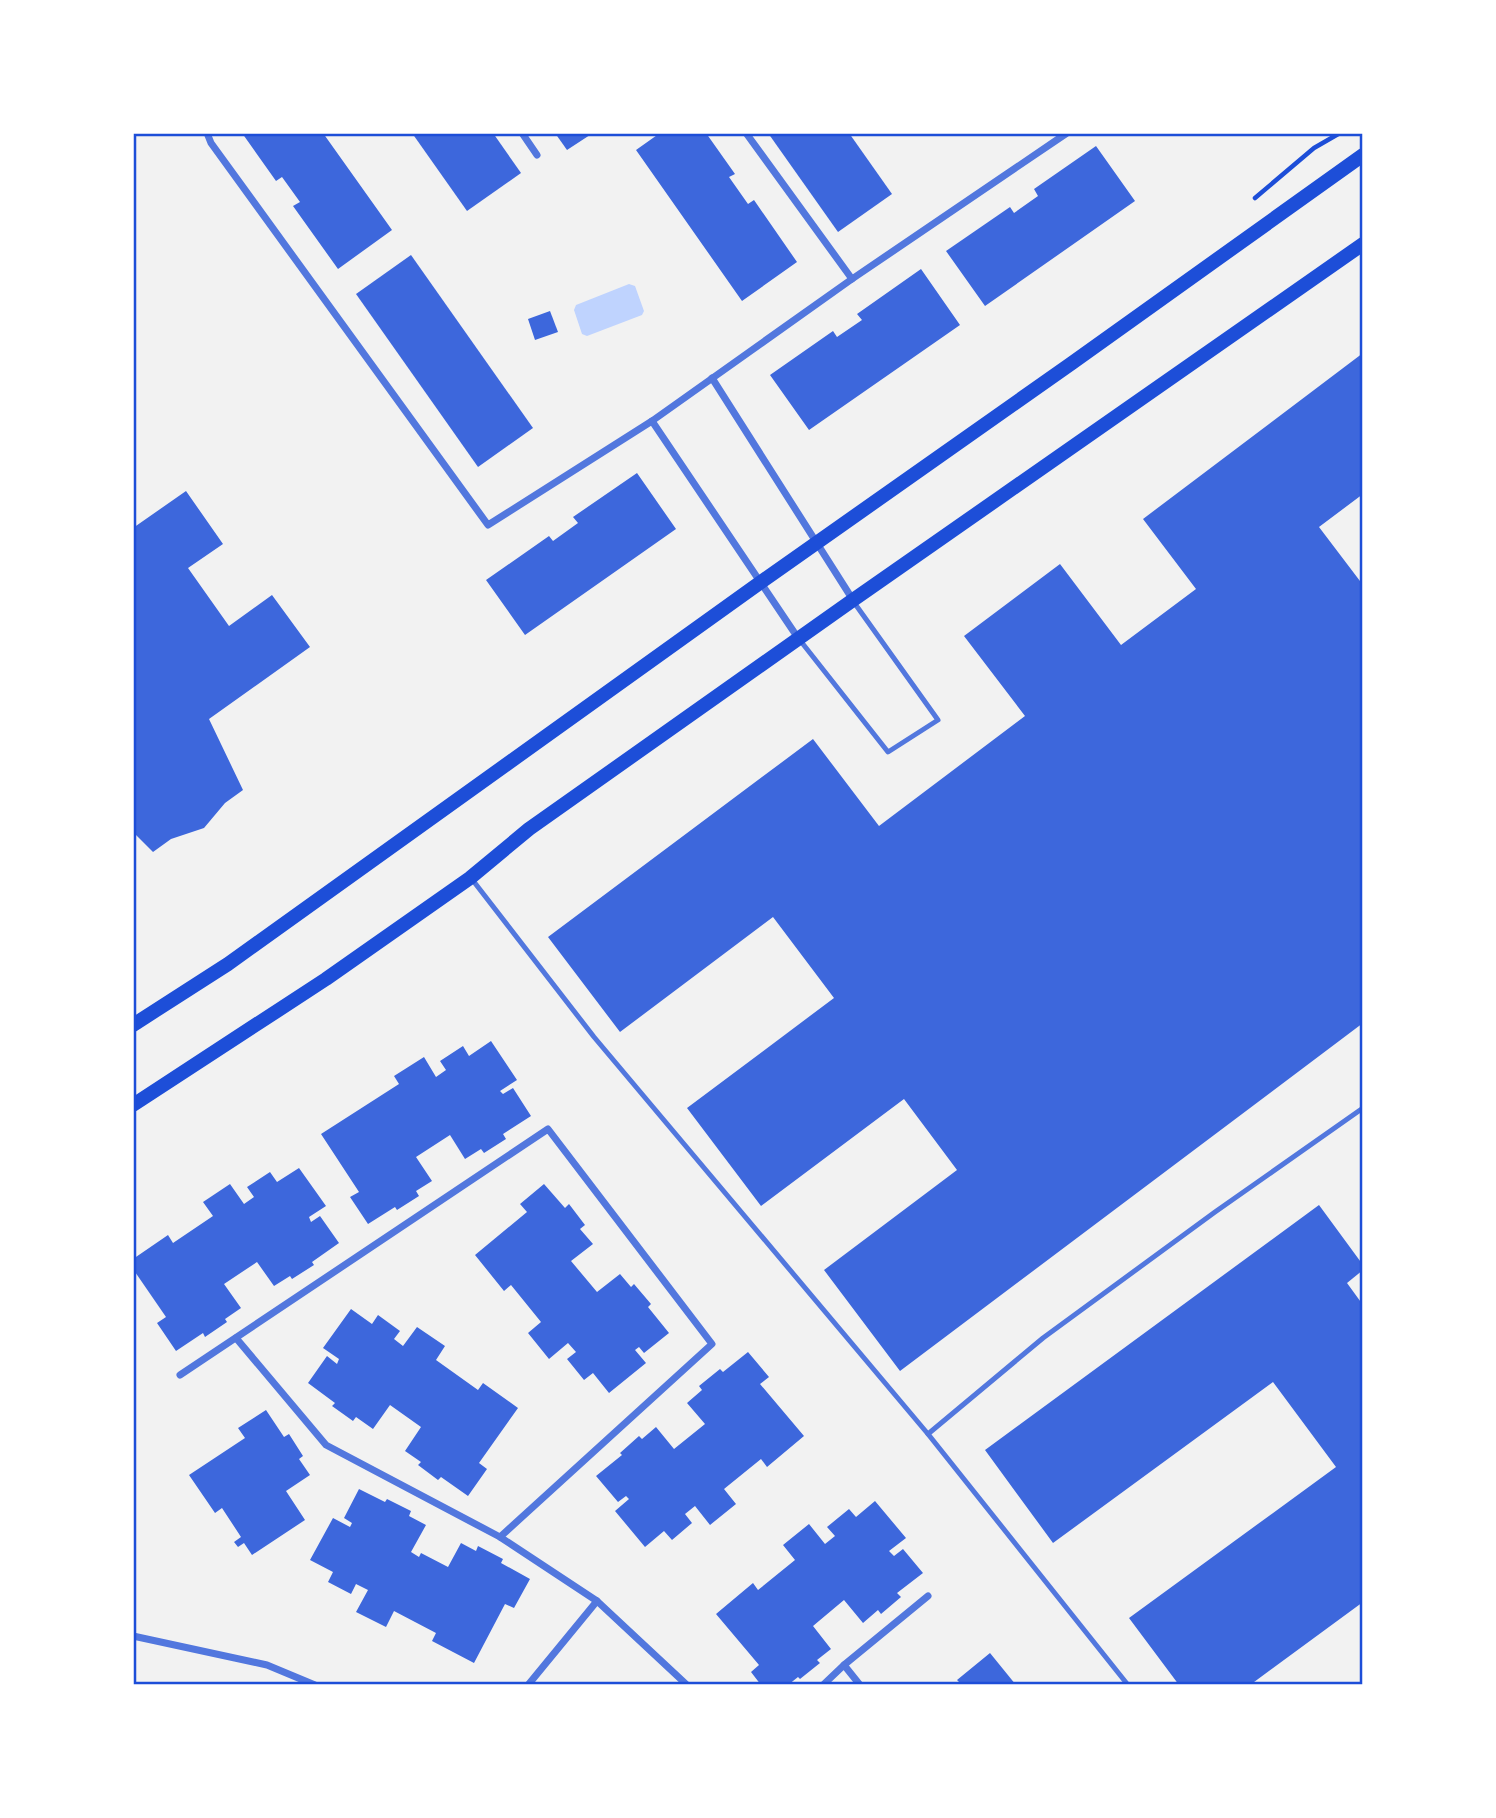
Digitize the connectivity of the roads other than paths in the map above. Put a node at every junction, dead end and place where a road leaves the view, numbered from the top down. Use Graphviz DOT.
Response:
graph roads {
  1 [pos="207,133"];
  2 [pos="522,133"];
  3 [pos="746,133"];
  4 [pos="1067,133"];
  5 [pos="537,155"];
  6 [pos="1363,155"];
  7 [pos="1363,244"];
  8 [pos="852,279"];
  9 [pos="712,378"];
  10 [pos="652,421"];
  11 [pos="817,543"];
  12 [pos="761,582"];
  13 [pos="853,600"];
  14 [pos="799,639"];
  15 [pos="470,878"];
  16 [pos="133,1026"];
  17 [pos="133,1105"];
  18 [pos="1363,1108"];
  19 [pos="236,1338"];
  20 [pos="180,1375"];
  21 [pos="928,1434"];
  22 [pos="500,1537"];
  23 [pos="928,1596"];
  24 [pos="597,1601"];
  25 [pos="133,1636"];
  26 [pos="844,1665"];
  27 [pos="315,1685"];
  28 [pos="528,1685"];
  29 [pos="687,1685"];
  30 [pos="823,1685"];
  31 [pos="860,1685"];
  32 [pos="1128,1685"];
  1 -- 10 [label="street"];
  2 -- 5 [label="street"];
  3 -- 8 [label="street"];
  4 -- 8 [label="street"];
  6 -- 11 [label="main road"];
  7 -- 13 [label="main road"];
  8 -- 9 [label="street"];
  9 -- 10 [label="street"];
  9 -- 11 [label="street"];
  10 -- 12 [label="street"];
  11 -- 12 [label="main road"];
  11 -- 13 [label="street"];
  12 -- 14 [label="street"];
  12 -- 16 [label="main road"];
  13 -- 14 [label="main road"];
  13 -- 14 [label="lane"];
  14 -- 15 [label="main road"];
  15 -- 17 [label="main road"];
  15 -- 21 [label="lane"];
  18 -- 21 [label="lane"];
  19 -- 20 [label="street"];
  19 -- 22 [label="street"];
  19 -- 22 [label="street"];
  21 -- 32 [label="lane"];
  22 -- 24 [label="street"];
  23 -- 26 [label="street"];
  24 -- 28 [label="street"];
  24 -- 29 [label="street"];
  25 -- 27 [label="street"];
  26 -- 30 [label="street"];
  26 -- 31 [label="street"];
}
